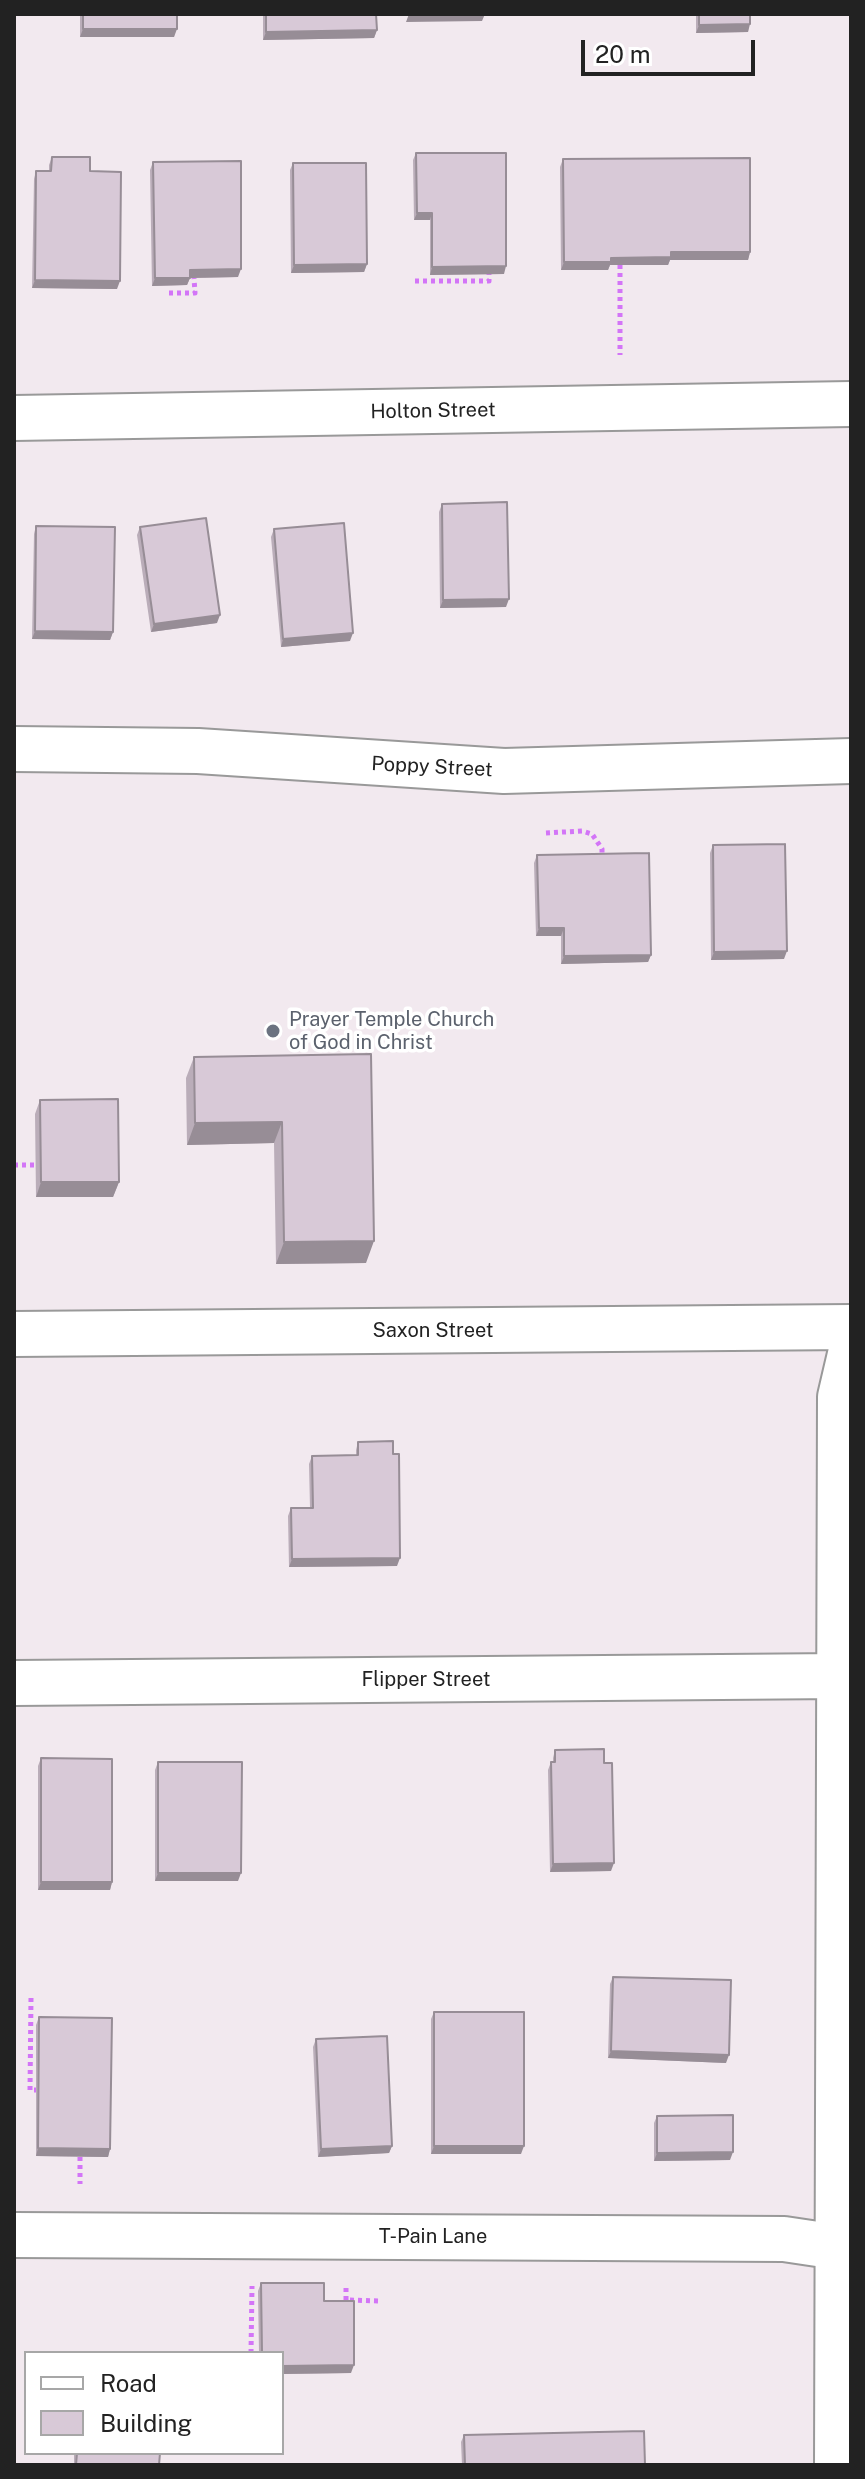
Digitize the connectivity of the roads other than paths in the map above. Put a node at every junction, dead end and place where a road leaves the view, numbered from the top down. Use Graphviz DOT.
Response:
graph roads {
  1 [pos="851,404"];
  2 [pos="14,418"];
  3 [pos="14,749"];
  4 [pos="851,761"];
  5 [pos="851,1327"];
  6 [pos="14,1334"];
  7 [pos="851,1350"];
  8 [pos="839,1676"];
  9 [pos="14,1683"];
  10 [pos="14,2235"];
  11 [pos="844,2248"];
  12 [pos="837,2465"];
  1 -- 2 [label="street, Holton Street"];
  3 -- 4 [label="street, Poppy Street"];
  5 -- 6 [label="street, Saxon Street"];
  7 -- 8 [label="street"];
  8 -- 9 [label="street, Flipper Street"];
  8 -- 11 [label="street"];
  10 -- 11 [label="street, T-Pain Lane"];
  11 -- 12 [label="street"];
}
